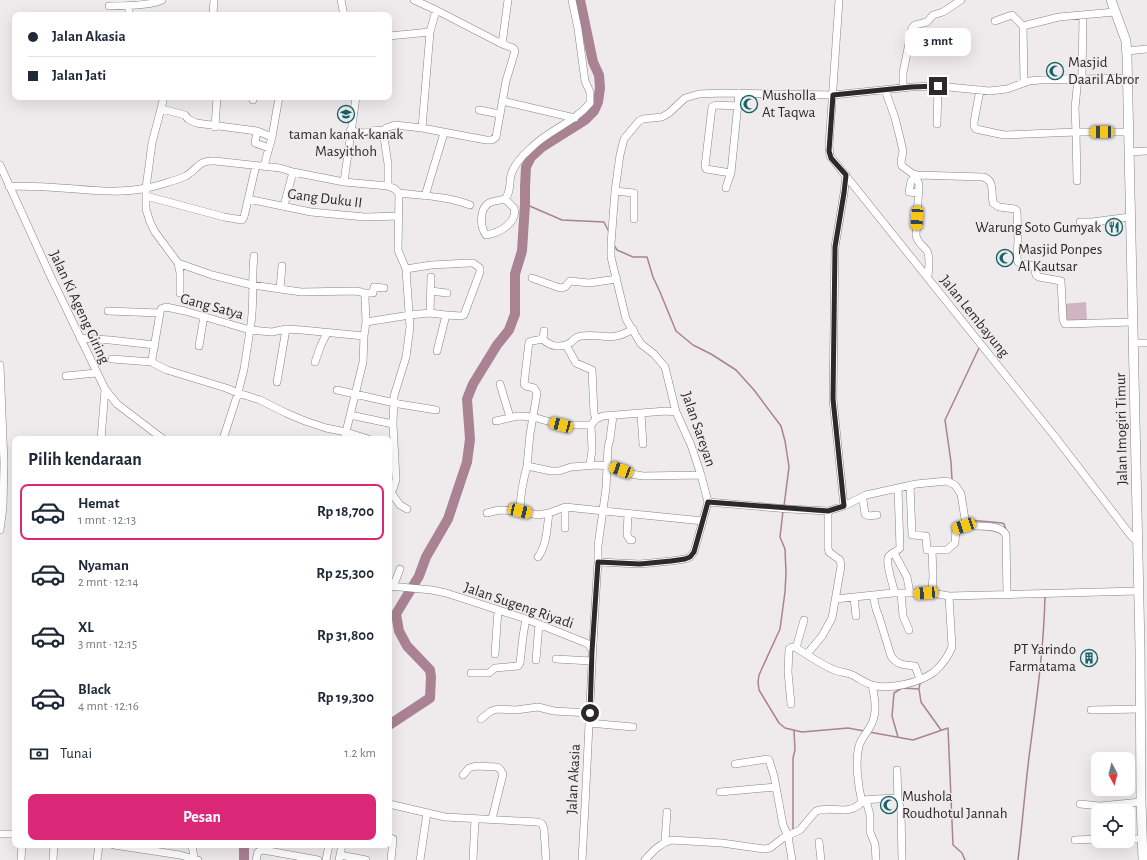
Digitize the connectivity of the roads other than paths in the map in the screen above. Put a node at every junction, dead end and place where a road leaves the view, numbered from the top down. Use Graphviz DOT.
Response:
graph roads {
  1 [pos="162,0"];
  2 [pos="214,0"];
  3 [pos="341,0"];
  4 [pos="414,0"];
  5 [pos="508,0"];
  6 [pos="572,0"];
  7 [pos="839,0"];
  8 [pos="962,0"];
  9 [pos="1111,0"];
  10 [pos="109,6"];
  11 [pos="130,6"];
  12 [pos="436,10"];
  13 [pos="129,12"];
  14 [pos="213,12"];
  15 [pos="343,12"];
  16 [pos="1115,12"];
  17 [pos="1083,15"];
  18 [pos="995,20"];
  19 [pos="1023,26"];
  20 [pos="430,32"];
  21 [pos="392,36"];
  22 [pos="502,44"];
  23 [pos="1147,50"];
  24 [pos="1126,51"];
  25 [pos="1080,78"];
  26 [pos="1127,78"];
  27 [pos="1024,83"];
  28 [pos="938,86"];
  29 [pos="903,88"];
  30 [pos="885,90"];
  31 [pos="980,90"];
  32 [pos="739,93"];
  33 [pos="833,95"];
  34 [pos="164,100"];
  35 [pos="218,100"];
  36 [pos="278,100"];
  37 [pos="355,100"];
  38 [pos="502,101"];
  39 [pos="738,106"];
  40 [pos="162,109"];
  41 [pos="480,110"];
  42 [pos="500,114"];
  43 [pos="575,118"];
  44 [pos="937,124"];
  45 [pos="215,127"];
  46 [pos="422,128"];
  47 [pos="257,131"];
  48 [pos="350,131"];
  49 [pos="383,131"];
  50 [pos="444,132"];
  51 [pos="1076,132"];
  52 [pos="1128,132"];
  53 [pos="272,137"];
  54 [pos="269,148"];
  55 [pos="1147,151"];
  56 [pos="1129,152"];
  57 [pos="260,166"];
  58 [pos="1,169"];
  59 [pos="293,172"];
  60 [pos="731,173"];
  61 [pos="846,175"];
  62 [pos="1077,181"];
  63 [pos="344,182"];
  64 [pos="9,186"];
  65 [pos="388,186"];
  66 [pos="726,188"];
  67 [pos="615,191"];
  68 [pos="146,192"];
  69 [pos="399,193"];
  70 [pos="918,193"];
  71 [pos="425,196"];
  72 [pos="248,199"];
  73 [pos="505,199"];
  74 [pos="470,205"];
  75 [pos="285,206"];
  76 [pos="399,216"];
  77 [pos="1130,218"];
  78 [pos="634,219"];
  79 [pos="1080,222"];
  80 [pos="254,256"];
  81 [pos="178,263"];
  82 [pos="282,266"];
  83 [pos="406,269"];
  84 [pos="431,277"];
  85 [pos="532,278"];
  86 [pos="928,278"];
  87 [pos="617,279"];
  88 [pos="252,285"];
  89 [pos="384,288"];
  90 [pos="280,289"];
  91 [pos="431,291"];
  92 [pos="180,293"];
  93 [pos="363,293"];
  94 [pos="447,293"];
  95 [pos="108,311"];
  96 [pos="160,313"];
  97 [pos="430,314"];
  98 [pos="410,315"];
  99 [pos="446,315"];
  100 [pos="204,316"];
  101 [pos="366,322"];
  102 [pos="1133,322"];
  103 [pos="286,329"];
  104 [pos="250,330"];
  105 [pos="633,330"];
  106 [pos="544,331"];
  107 [pos="328,332"];
  108 [pos="364,336"];
  109 [pos="80,338"];
  110 [pos="543,339"];
  111 [pos="1147,343"];
  112 [pos="1133,344"];
  113 [pos="155,345"];
  114 [pos="566,345"];
  115 [pos="199,346"];
  116 [pos="437,351"];
  117 [pos="112,359"];
  118 [pos="152,362"];
  119 [pos="315,362"];
  120 [pos="0,365"];
  121 [pos="96,373"];
  122 [pos="66,376"];
  123 [pos="277,382"];
  124 [pos="500,384"];
  125 [pos="104,389"];
  126 [pos="337,390"];
  127 [pos="238,393"];
  128 [pos="355,394"];
  129 [pos="394,402"];
  130 [pos="436,410"];
  131 [pos="676,412"];
  132 [pos="642,414"];
  133 [pos="350,416"];
  134 [pos="613,416"];
  135 [pos="510,417"];
  136 [pos="532,417"];
  137 [pos="496,421"];
  138 [pos="593,422"];
  139 [pos="393,424"];
  140 [pos="346,434"];
  141 [pos="101,436"];
  142 [pos="159,436"];
  143 [pos="224,436"];
  144 [pos="643,444"];
  145 [pos="590,464"];
  146 [pos="527,466"];
  147 [pos="607,466"];
  148 [pos="701,475"];
  149 [pos="910,485"];
  150 [pos="392,488"];
  151 [pos="898,488"];
  152 [pos="392,495"];
  153 [pos="861,498"];
  154 [pos="708,502"];
  155 [pos="844,506"];
  156 [pos="565,507"];
  157 [pos="407,509"];
  158 [pos="520,511"];
  159 [pos="603,511"];
  160 [pos="828,511"];
  161 [pos="487,513"];
  162 [pos="549,513"];
  163 [pos="628,514"];
  164 [pos="877,515"];
  165 [pos="703,522"];
  166 [pos="968,526"];
  167 [pos="565,528"];
  168 [pos="0,530"];
  169 [pos="912,535"];
  170 [pos="900,536"];
  171 [pos="632,540"];
  172 [pos="1137,541"];
  173 [pos="932,550"];
  174 [pos="894,553"];
  175 [pos="538,556"];
  176 [pos="598,562"];
  177 [pos="400,569"];
  178 [pos="392,586"];
  179 [pos="1138,591"];
  180 [pos="898,593"];
  181 [pos="932,593"];
  182 [pos="910,594"];
  183 [pos="873,595"];
  184 [pos="1008,595"];
  185 [pos="949,596"];
  186 [pos="854,598"];
  187 [pos="835,599"];
  188 [pos="498,610"];
  189 [pos="1143,611"];
  190 [pos="856,616"];
  191 [pos="526,619"];
  192 [pos="804,620"];
  193 [pos="538,624"];
  194 [pos="909,630"];
  195 [pos="796,648"];
  196 [pos="1144,648"];
  197 [pos="592,651"];
  198 [pos="495,654"];
  199 [pos="807,654"];
  200 [pos="556,659"];
  201 [pos="536,660"];
  202 [pos="591,661"];
  203 [pos="471,674"];
  204 [pos="920,679"];
  205 [pos="872,685"];
  206 [pos="791,704"];
  207 [pos="1091,710"];
  208 [pos="1141,710"];
  209 [pos="590,713"];
  210 [pos="481,719"];
  211 [pos="589,723"];
  212 [pos="633,727"];
  213 [pos="735,764"];
  214 [pos="897,770"];
  215 [pos="463,775"];
  216 [pos="776,787"];
  217 [pos="720,792"];
  218 [pos="898,800"];
  219 [pos="862,801"];
  220 [pos="1141,802"];
  221 [pos="1080,804"];
  222 [pos="392,805"];
  223 [pos="667,812"];
  224 [pos="426,813"];
  225 [pos="475,819"];
  226 [pos="492,820"];
  227 [pos="0,834"];
  228 [pos="12,834"];
  229 [pos="788,836"];
  230 [pos="1144,837"];
  231 [pos="392,839"];
  232 [pos="1075,840"];
  233 [pos="1091,840"];
  234 [pos="666,842"];
  235 [pos="819,842"];
  236 [pos="22,848"];
  237 [pos="54,848"];
  238 [pos="98,848"];
  239 [pos="143,848"];
  240 [pos="193,848"];
  241 [pos="328,848"];
  242 [pos="340,857"];
  243 [pos="298,858"];
  244 [pos="196,859"];
  245 [pos="21,860"];
  246 [pos="53,860"];
  247 [pos="97,860"];
  248 [pos="256,860"];
  249 [pos="318,860"];
  250 [pos="326,860"];
  251 [pos="366,860"];
  252 [pos="391,860"];
  253 [pos="420,860"];
  254 [pos="473,860"];
  255 [pos="546,860"];
  256 [pos="582,860"];
  257 [pos="645,860"];
  258 [pos="792,860"];
  259 [pos="820,860"];
  260 [pos="876,860"];
  261 [pos="902,860"];
  262 [pos="1143,860"];
  1 -- 11 [label="street"];
  2 -- 14 [label="street"];
  3 -- 15 [label="street"];
  4 -- 12 [label="street"];
  5 -- 22 [label="street"];
  6 -- 43 [label="street"];
  7 -- 33 [label="street, Jalan Lembayung"];
  8 -- 29 [label="street"];
  9 -- 16 [label="main road, Jalan Imogiri Timur"];
  10 -- 11 [label="street"];
  11 -- 13 [label="street"];
  12 -- 20 [label="street"];
  12 -- 22 [label="street"];
  16 -- 17 [label="street"];
  16 -- 24 [label="main road, Jalan Imogiri Timur"];
  17 -- 19 [label="street"];
  17 -- 25 [label="street"];
  18 -- 19 [label="street"];
  19 -- 27 [label="street"];
  20 -- 21 [label="street"];
  20 -- 46 [label="street"];
  22 -- 38 [label="street"];
  23 -- 24 [label="street"];
  24 -- 26 [label="main road, Jalan Imogiri Timur"];
  25 -- 26 [label="street"];
  25 -- 27 [label="street"];
  25 -- 51 [label="street"];
  26 -- 52 [label="main road, Jalan Imogiri Timur"];
  27 -- 31 [label="street"];
  28 -- 29 [label="street"];
  28 -- 31 [label="street"];
  28 -- 44 [label="street"];
  29 -- 30 [label="street"];
  30 -- 33 [label="street"];
  30 -- 102 [label="street"];
  31 -- 51 [label="street"];
  32 -- 33 [label="street"];
  32 -- 39 [label="street"];
  32 -- 67 [label="street, Jalan Sareyan"];
  33 -- 61 [label="street, Jalan Lembayung"];
  34 -- 40 [label="street"];
  35 -- 45 [label="street"];
  36 -- 53 [label="street"];
  37 -- 48 [label="street"];
  38 -- 42 [label="street"];
  38 -- 43 [label="street"];
  39 -- 60 [label="street"];
  39 -- 60 [label="street"];
  40 -- 45 [label="street"];
  40 -- 68 [label="street"];
  41 -- 42 [label="street"];
  42 -- 50 [label="street"];
  43 -- 73 [label="street"];
  45 -- 47 [label="street"];
  46 -- 49 [label="street"];
  46 -- 50 [label="street"];
  47 -- 53 [label="street"];
  47 -- 54 [label="street"];
  48 -- 49 [label="street"];
  48 -- 63 [label="street"];
  49 -- 65 [label="street"];
  50 -- 71 [label="street"];
  51 -- 52 [label="street"];
  51 -- 62 [label="street"];
  52 -- 56 [label="main road, Jalan Imogiri Timur"];
  53 -- 54 [label="street"];
  54 -- 57 [label="street"];
  55 -- 56 [label="street"];
  56 -- 77 [label="main road, Jalan Imogiri Timur"];
  57 -- 59 [label="street"];
  57 -- 68 [label="street"];
  57 -- 72 [label="street"];
  58 -- 64 [label="street, Jalan Ki Ageng Giring"];
  59 -- 63 [label="street"];
  59 -- 75 [label="street"];
  60 -- 66 [label="street"];
  61 -- 86 [label="street, Jalan Lembayung"];
  61 -- 155 [label="street"];
  63 -- 65 [label="street"];
  64 -- 68 [label="street"];
  64 -- 109 [label="street, Jalan Ki Ageng Giring"];
  65 -- 69 [label="street"];
  67 -- 78 [label="street"];
  67 -- 87 [label="street, Jalan Sareyan"];
  68 -- 72 [label="street"];
  68 -- 81 [label="street"];
  69 -- 71 [label="street"];
  69 -- 76 [label="street"];
  70 -- 86 [label="street"];
  71 -- 74 [label="street"];
  72 -- 75 [label="street, Gang Duku II"];
  73 -- 73 [label="street"];
  75 -- 76 [label="street, Gang Duku II"];
  76 -- 83 [label="street"];
  77 -- 79 [label="street"];
  77 -- 102 [label="main road, Jalan Imogiri Timur"];
  80 -- 88 [label="street"];
  81 -- 88 [label="street"];
  81 -- 92 [label="street"];
  82 -- 90 [label="street"];
  83 -- 98 [label="street"];
  83 -- 99 [label="street"];
  84 -- 91 [label="street"];
  85 -- 87 [label="street"];
  86 -- 172 [label="street, Jalan Lembayung"];
  87 -- 105 [label="street, Jalan Sareyan"];
  88 -- 90 [label="street"];
  88 -- 104 [label="street"];
  89 -- 93 [label="street"];
  90 -- 93 [label="street"];
  91 -- 94 [label="street"];
  91 -- 97 [label="street"];
  93 -- 101 [label="street"];
  95 -- 96 [label="street"];
  96 -- 100 [label="street, Gang Satya"];
  96 -- 113 [label="street, Gang Satya"];
  97 -- 98 [label="street"];
  97 -- 99 [label="street"];
  98 -- 101 [label="street"];
  98 -- 129 [label="street"];
  99 -- 116 [label="street"];
  100 -- 104 [label="street, Gang Satya"];
  100 -- 115 [label="street"];
  101 -- 108 [label="street"];
  102 -- 112 [label="main road, Jalan Imogiri Timur"];
  103 -- 104 [label="street"];
  103 -- 107 [label="street"];
  103 -- 123 [label="street"];
  104 -- 127 [label="street, Gang Satya"];
  105 -- 114 [label="street"];
  105 -- 131 [label="street, Jalan Sareyan"];
  106 -- 110 [label="street"];
  107 -- 108 [label="street"];
  107 -- 119 [label="street"];
  108 -- 128 [label="street"];
  109 -- 113 [label="street"];
  109 -- 121 [label="street, Jalan Ki Ageng Giring"];
  110 -- 114 [label="street"];
  110 -- 136 [label="street"];
  111 -- 112 [label="street"];
  112 -- 172 [label="main road, Jalan Imogiri Timur"];
  113 -- 118 [label="street, Gang Satya"];
  114 -- 138 [label="street"];
  117 -- 118 [label="street"];
  118 -- 127 [label="street"];
  120 -- 168 [label="street"];
  121 -- 122 [label="street"];
  121 -- 125 [label="street, Jalan Ki Ageng Giring"];
  124 -- 135 [label="street"];
  125 -- 141 [label="street"];
  125 -- 142 [label="street, Jalan Ki Ageng Giring"];
  126 -- 128 [label="street"];
  127 -- 140 [label="street"];
  127 -- 143 [label="street, Gang Satya"];
  128 -- 129 [label="street"];
  128 -- 133 [label="street"];
  129 -- 130 [label="street"];
  129 -- 139 [label="street"];
  131 -- 132 [label="street"];
  131 -- 148 [label="street, Jalan Sareyan"];
  132 -- 134 [label="street"];
  132 -- 144 [label="street"];
  133 -- 139 [label="street"];
  133 -- 140 [label="street"];
  134 -- 138 [label="street"];
  134 -- 147 [label="street"];
  135 -- 136 [label="street"];
  135 -- 137 [label="street"];
  136 -- 138 [label="street"];
  136 -- 146 [label="street"];
  138 -- 145 [label="street"];
  139 -- 150 [label="street"];
  145 -- 146 [label="street"];
  145 -- 147 [label="street"];
  146 -- 158 [label="street"];
  147 -- 148 [label="street"];
  147 -- 159 [label="street"];
  148 -- 154 [label="street, Jalan Sareyan"];
  149 -- 151 [label="street"];
  149 -- 166 [label="street"];
  149 -- 169 [label="street"];
  151 -- 153 [label="street"];
  151 -- 170 [label="street"];
  152 -- 157 [label="street"];
  153 -- 155 [label="street"];
  153 -- 164 [label="street"];
  154 -- 160 [label="street"];
  154 -- 165 [label="street, Jalan Sareyan"];
  155 -- 160 [label="street"];
  156 -- 159 [label="street"];
  156 -- 162 [label="street"];
  156 -- 167 [label="street"];
  158 -- 161 [label="street"];
  158 -- 162 [label="street"];
  159 -- 163 [label="street"];
  159 -- 176 [label="street"];
  160 -- 187 [label="street"];
  162 -- 175 [label="street"];
  163 -- 165 [label="street"];
  163 -- 171 [label="street"];
  165 -- 176 [label="street, Jalan Sareyan"];
  166 -- 173 [label="street"];
  166 -- 184 [label="street"];
  169 -- 170 [label="street"];
  169 -- 173 [label="street"];
  170 -- 174 [label="street"];
  172 -- 179 [label="main road, Jalan Imogiri Timur"];
  173 -- 181 [label="street"];
  174 -- 180 [label="street"];
  174 -- 182 [label="street"];
  176 -- 197 [label="street"];
  177 -- 178 [label="street"];
  178 -- 188 [label="street, Jalan Sugeng Riyadi"];
  179 -- 184 [label="street"];
  179 -- 189 [label="main road, Jalan Imogiri Timur"];
  180 -- 182 [label="street"];
  180 -- 183 [label="street"];
  180 -- 194 [label="street"];
  181 -- 182 [label="street"];
  181 -- 185 [label="street"];
  183 -- 186 [label="street"];
  183 -- 204 [label="street"];
  184 -- 185 [label="street"];
  185 -- 204 [label="street"];
  186 -- 187 [label="street"];
  186 -- 190 [label="street"];
  187 -- 199 [label="street"];
  188 -- 191 [label="street, Jalan Sugeng Riyadi"];
  188 -- 198 [label="street"];
  189 -- 196 [label="main road, Jalan Imogiri Timur"];
  191 -- 193 [label="street, Jalan Sugeng Riyadi"];
  191 -- 203 [label="street"];
  192 -- 195 [label="street"];
  193 -- 197 [label="street, Jalan Sugeng Riyadi"];
  193 -- 201 [label="street"];
  195 -- 199 [label="street"];
  195 -- 206 [label="street"];
  196 -- 208 [label="main road, Jalan Imogiri Timur"];
  197 -- 202 [label="street, Jalan Akasia"];
  199 -- 205 [label="street"];
  200 -- 202 [label="street"];
  202 -- 209 [label="street, Jalan Akasia"];
  204 -- 205 [label="street"];
  205 -- 219 [label="street"];
  207 -- 208 [label="street"];
  208 -- 220 [label="main road, Jalan Imogiri Timur"];
  209 -- 210 [label="street"];
  209 -- 211 [label="street, Jalan Akasia"];
  211 -- 212 [label="street"];
  211 -- 256 [label="street, Jalan Akasia"];
  213 -- 216 [label="street"];
  214 -- 218 [label="street"];
  215 -- 226 [label="street"];
  216 -- 217 [label="street"];
  216 -- 229 [label="street"];
  218 -- 219 [label="street"];
  218 -- 261 [label="street"];
  219 -- 229 [label="street"];
  219 -- 260 [label="street"];
  220 -- 221 [label="street"];
  220 -- 230 [label="main road, Jalan Imogiri Timur"];
  222 -- 224 [label="street"];
  223 -- 234 [label="street"];
  224 -- 225 [label="street"];
  224 -- 253 [label="street"];
  225 -- 226 [label="street"];
  225 -- 254 [label="street"];
  226 -- 255 [label="street"];
  227 -- 228 [label="street"];
  229 -- 234 [label="street"];
  229 -- 258 [label="street"];
  230 -- 262 [label="main road, Jalan Imogiri Timur"];
  231 -- 252 [label="street"];
  232 -- 233 [label="street"];
  234 -- 257 [label="street"];
  235 -- 259 [label="street"];
  236 -- 245 [label="street"];
  237 -- 246 [label="street"];
  238 -- 247 [label="street"];
  239 -- 244 [label="street"];
  240 -- 244 [label="street"];
  241 -- 250 [label="street"];
  242 -- 251 [label="street"];
  243 -- 248 [label="street"];
  243 -- 249 [label="street"];
}
